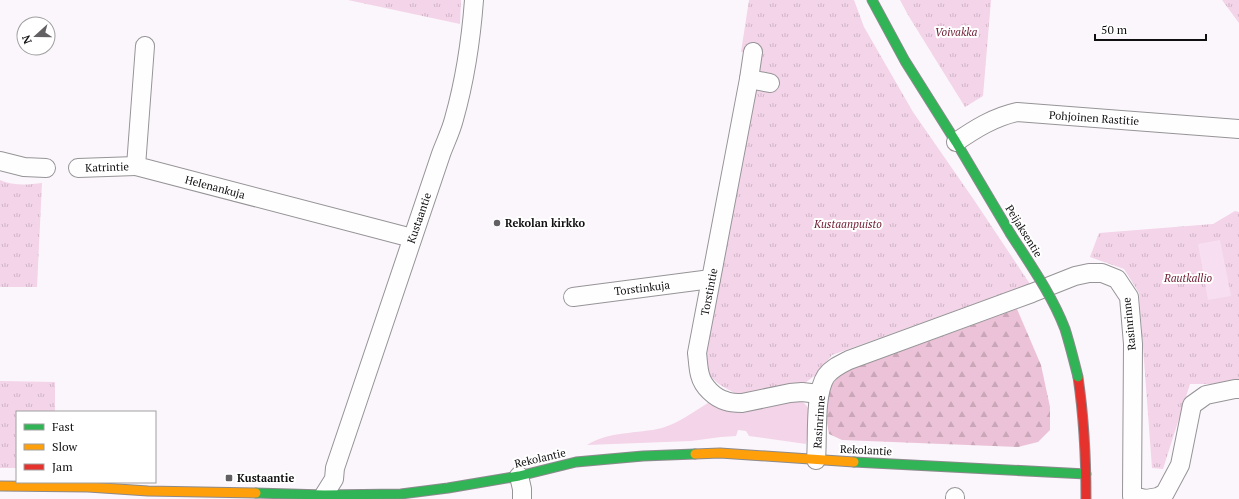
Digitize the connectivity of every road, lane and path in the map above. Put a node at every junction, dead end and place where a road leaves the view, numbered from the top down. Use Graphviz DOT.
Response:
graph roads {
  1 [pos="474,0"];
  2 [pos="872,0"];
  3 [pos="146,46"];
  4 [pos="753,52"];
  5 [pos="749,79"];
  6 [pos="770,83"];
  7 [pos="1239,129"];
  8 [pos="956,142"];
  9 [pos="0,161"];
  10 [pos="136,166"];
  11 [pos="46,168"];
  12 [pos="78,168"];
  13 [pos="412,238"];
  14 [pos="711,279"];
  15 [pos="573,297"];
  16 [pos="1239,389"];
  17 [pos="819,394"];
  18 [pos="816,460"];
  19 [pos="1086,474"];
  20 [pos="519,476"];
  21 [pos="0,486"];
  22 [pos="324,497"];
  23 [pos="522,499"];
  24 [pos="1086,499"];
  1 -- 13 [label="street, Kustaantie"];
  2 -- 8 [label="main road, Peijaksentie"];
  3 -- 10 [label="street"];
  4 -- 5 [label="street, Torstintie"];
  5 -- 6 [label="street"];
  5 -- 14 [label="street, Torstintie"];
  7 -- 8 [label="street, Pohjoinen Rastitie"];
  8 -- 19 [label="main road, Peijaksentie, bridge"];
  9 -- 11 [label="street"];
  10 -- 12 [label="street, Katrintie"];
  10 -- 13 [label="street, Helenankuja"];
  13 -- 22 [label="street, Kustaantie"];
  14 -- 15 [label="street, Torstinkuja"];
  14 -- 17 [label="street, Torstintie"];
  16 -- 17 [label="street, Rasinrinne"];
  17 -- 18 [label="street, Rasinrinne"];
  18 -- 19 [label="main road, Rekolantie"];
  18 -- 20 [label="main road, Rekolantie"];
  19 -- 24 [label="main road, Peijaksentie"];
  20 -- 22 [label="main road, Rekolantie"];
  20 -- 23 [label="street"];
  21 -- 22 [label="main road, Rekolantie"];
}
